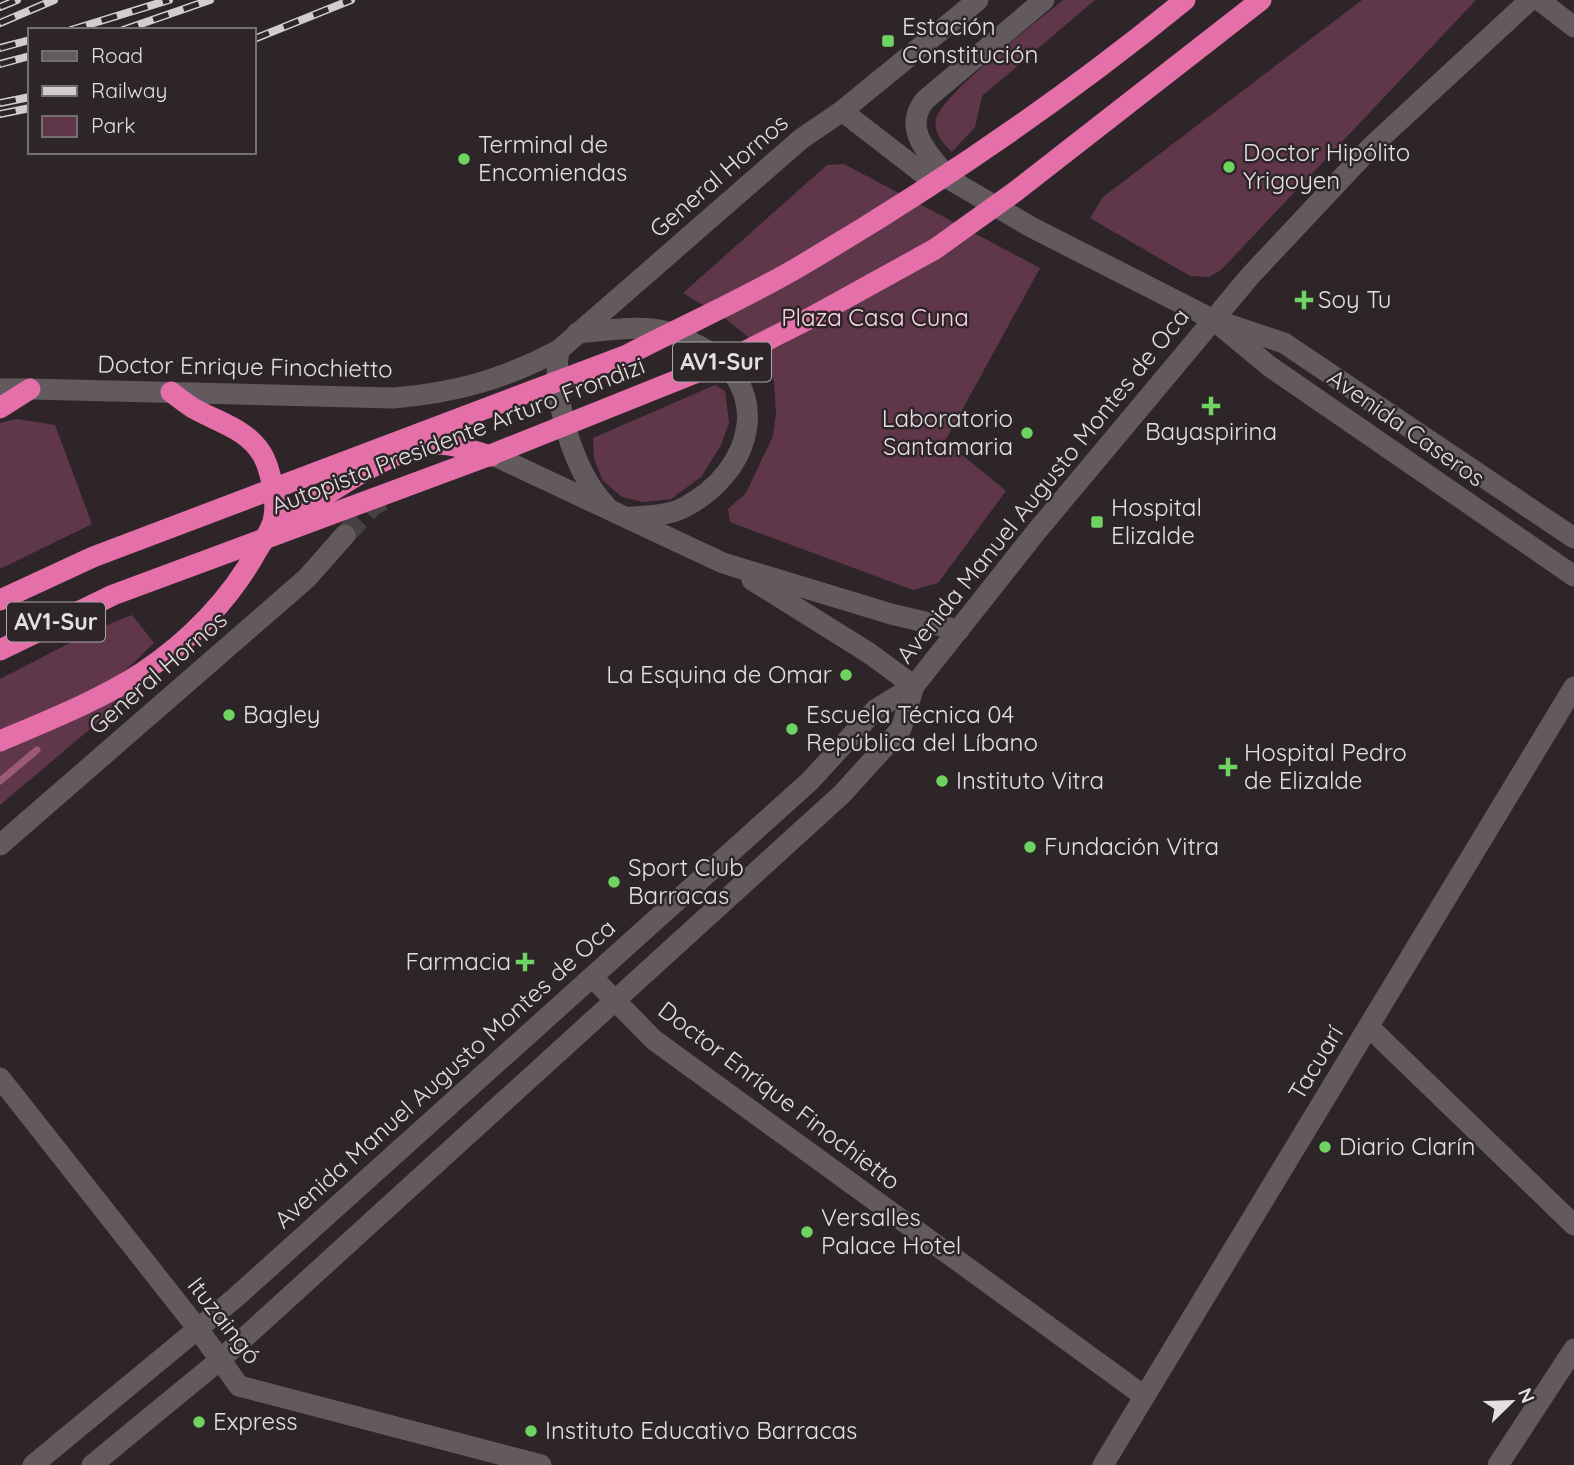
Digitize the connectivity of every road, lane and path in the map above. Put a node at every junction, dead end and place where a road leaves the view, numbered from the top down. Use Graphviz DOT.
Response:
graph roads {
  1 [pos="978,0"];
  2 [pos="1045,0"];
  3 [pos="1185,0"];
  4 [pos="1261,0"];
  5 [pos="1530,0"];
  6 [pos="1539,0"];
  7 [pos="1574,27"];
  8 [pos="842,111"];
  9 [pos="949,179"];
  10 [pos="1212,319"];
  11 [pos="577,333"];
  12 [pos="559,350"];
  13 [pos="488,382"];
  14 [pos="0,388"];
  15 [pos="30,389"];
  16 [pos="171,392"];
  17 [pos="0,408"];
  18 [pos="499,458"];
  19 [pos="617,514"];
  20 [pos="267,535"];
  21 [pos="345,535"];
  22 [pos="1574,538"];
  23 [pos="723,563"];
  24 [pos="1574,576"];
  25 [pos="0,600"];
  26 [pos="959,630"];
  27 [pos="0,650"];
  28 [pos="914,686"];
  29 [pos="1574,687"];
  30 [pos="0,741"];
  31 [pos="0,845"];
  32 [pos="593,978"];
  33 [pos="614,1002"];
  34 [pos="1369,1027"];
  35 [pos="0,1078"];
  36 [pos="1574,1225"];
  37 [pos="198,1329"];
  38 [pos="1574,1349"];
  39 [pos="221,1359"];
  40 [pos="1144,1396"];
  41 [pos="33,1465"];
  42 [pos="92,1465"];
  43 [pos="541,1465"];
  44 [pos="1103,1465"];
  45 [pos="1498,1465"];
  1 -- 8 [label="main road, General Hornos"];
  2 -- 9 [label="main road"];
  3 -- 25 [label="highway, Autopista Presidente Arturo Frondizi / AV1-Sur"];
  4 -- 27 [label="highway, Autopista Presidente Arturo Frondizi / AV1-Sur"];
  5 -- 10 [label="main road, Avenida Manuel Augusto Montes de Oca"];
  6 -- 7 [label="main road"];
  8 -- 9 [label="main road, Avenida Caseros"];
  8 -- 11 [label="main road, General Hornos"];
  9 -- 10 [label="main road, Avenida Caseros"];
  10 -- 22 [label="main road, Avenida Caseros"];
  10 -- 24 [label="main road, Avenida Caseros"];
  10 -- 26 [label="main road, Avenida Manuel Augusto Montes de Oca"];
  11 -- 12 [label="main road, General Hornos"];
  11 -- 19 [label="main road"];
  12 -- 13 [label="main road, General Hornos"];
  12 -- 19 [label="main road"];
  13 -- 16 [label="main road, Doctor Enrique Finochietto"];
  14 -- 15 [label="main road, Doctor Enrique Finochietto"];
  15 -- 16 [label="main road, Doctor Enrique Finochietto"];
  15 -- 17 [label="highway"];
  16 -- 20 [label="highway"];
  18 -- 19 [label="main road"];
  18 -- 20 [label="highway"];
  19 -- 23 [label="main road"];
  20 -- 30 [label="highway"];
  21 -- 31 [label="main road, General Hornos"];
  23 -- 26 [label="main road"];
  23 -- 28 [label="main road"];
  26 -- 28 [label="main road, Avenida Manuel Augusto Montes de Oca"];
  28 -- 32 [label="main road, Avenida Manuel Augusto Montes de Oca"];
  28 -- 33 [label="main road, Avenida Manuel Augusto Montes de Oca"];
  29 -- 34 [label="main road, Tacuarí"];
  32 -- 33 [label="main road, Doctor Enrique Finochietto"];
  32 -- 37 [label="main road, Avenida Manuel Augusto Montes de Oca"];
  33 -- 39 [label="main road, Avenida Manuel Augusto Montes de Oca"];
  33 -- 40 [label="main road, Doctor Enrique Finochietto"];
  34 -- 36 [label="main road"];
  34 -- 40 [label="main road, Tacuarí"];
  35 -- 37 [label="main road, Ituzaingó"];
  37 -- 39 [label="main road, Ituzaingó"];
  37 -- 41 [label="main road, Avenida Manuel Augusto Montes de Oca"];
  38 -- 45 [label="main road"];
  39 -- 42 [label="main road, Avenida Manuel Augusto Montes de Oca"];
  39 -- 43 [label="main road, Ituzaingó"];
  40 -- 44 [label="main road, Tacuarí"];
}
